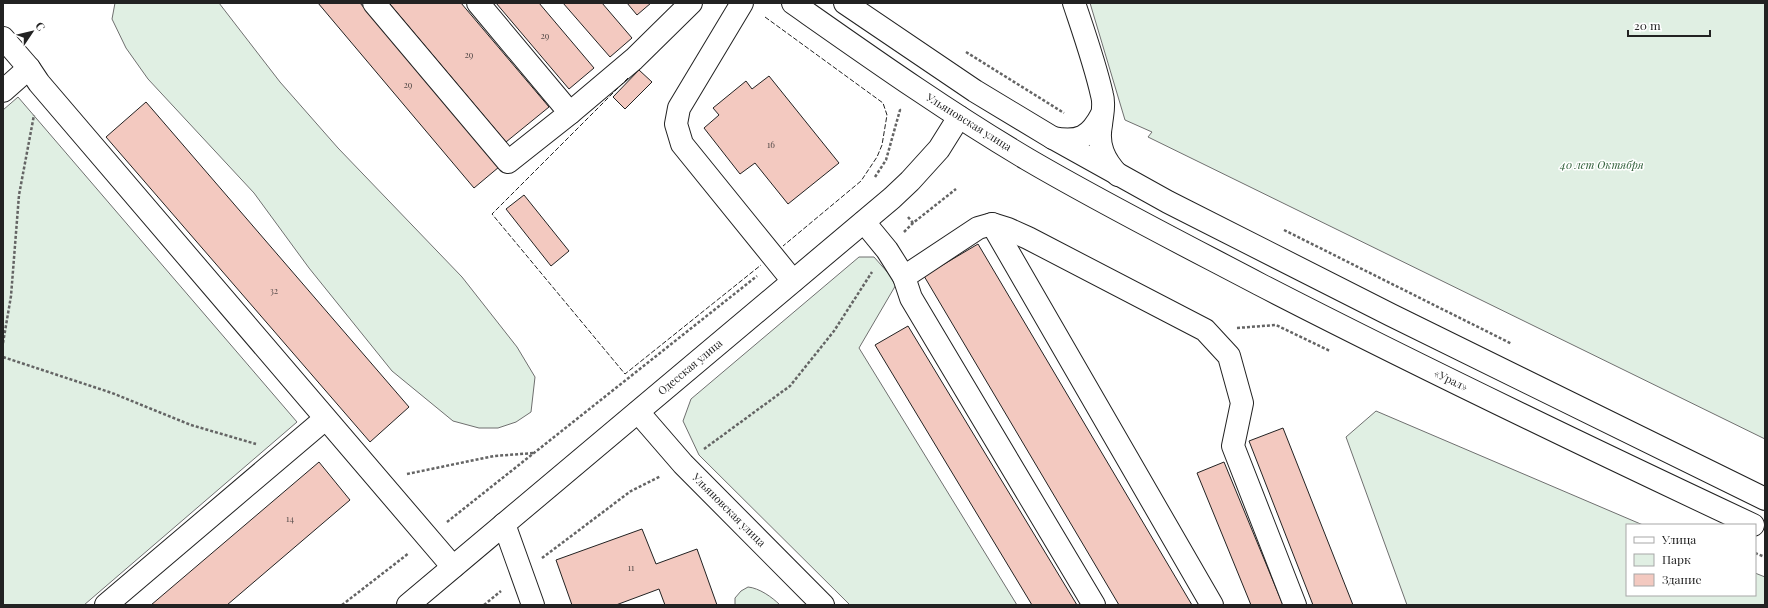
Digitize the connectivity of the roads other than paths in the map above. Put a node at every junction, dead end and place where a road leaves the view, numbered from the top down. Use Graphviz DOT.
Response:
graph roads {
  1 [pos="374,3"];
  2 [pos="478,3"];
  3 [pos="691,3"];
  4 [pos="742,3"];
  5 [pos="793,3"];
  6 [pos="845,3"];
  7 [pos="1074,3"];
  8 [pos="3,38"];
  9 [pos="34,76"];
  10 [pos="3,91"];
  11 [pos="975,91"];
  12 [pos="570,113"];
  13 [pos="959,117"];
  14 [pos="1097,121"];
  15 [pos="1053,138"];
  16 [pos="1118,175"];
  17 [pos="864,222"];
  18 [pos="992,224"];
  19 [pos="1153,229"];
  20 [pos="904,277"];
  21 [pos="793,281"];
  22 [pos="638,412"];
  23 [pos="325,419"];
  24 [pos="1765,499"];
  25 [pos="504,524"];
  26 [pos="1752,524"];
  27 [pos="1756,526"];
  28 [pos="1765,531"];
  29 [pos="453,567"];
  30 [pos="106,605"];
  31 [pos="408,605"];
  32 [pos="533,605"];
  33 [pos="823,605"];
  34 [pos="1094,605"];
  35 [pos="1212,605"];
  36 [pos="1295,605"];
  1 -- 12 [label="main road"];
  2 -- 12 [label="main road"];
  3 -- 12 [label="main road"];
  4 -- 21 [label="main road"];
  5 -- 13 [label="main road, Ульяновская улица"];
  6 -- 11 [label="main road"];
  7 -- 14 [label="main road"];
  8 -- 9 [label="main road"];
  9 -- 10 [label="main road"];
  9 -- 23 [label="main road"];
  11 -- 13 [label="main road, Одесская улица"];
  11 -- 15 [label="main road"];
  13 -- 17 [label="main road, Одесская улица"];
  13 -- 19 [label="main road, Ульяновская улица"];
  14 -- 15 [label="main road"];
  14 -- 16 [label="main road"];
  15 -- 16 [label="main road"];
  16 -- 24 [label="main road"];
  17 -- 20 [label="main road"];
  17 -- 21 [label="main road, Одесская улица"];
  18 -- 20 [label="main road"];
  18 -- 35 [label="main road"];
  18 -- 36 [label="main road"];
  19 -- 26 [label="main road, «Урал»"];
  20 -- 34 [label="main road"];
  21 -- 22 [label="main road, Одесская улица"];
  22 -- 25 [label="main road, Одесская улица"];
  22 -- 33 [label="main road, Ульяновская улица"];
  23 -- 29 [label="main road"];
  23 -- 30 [label="main road"];
  25 -- 29 [label="main road, Одесская улица"];
  25 -- 32 [label="main road"];
  27 -- 28 [label="main road, «Урал»"];
  29 -- 31 [label="main road, Одесская улица"];
}
